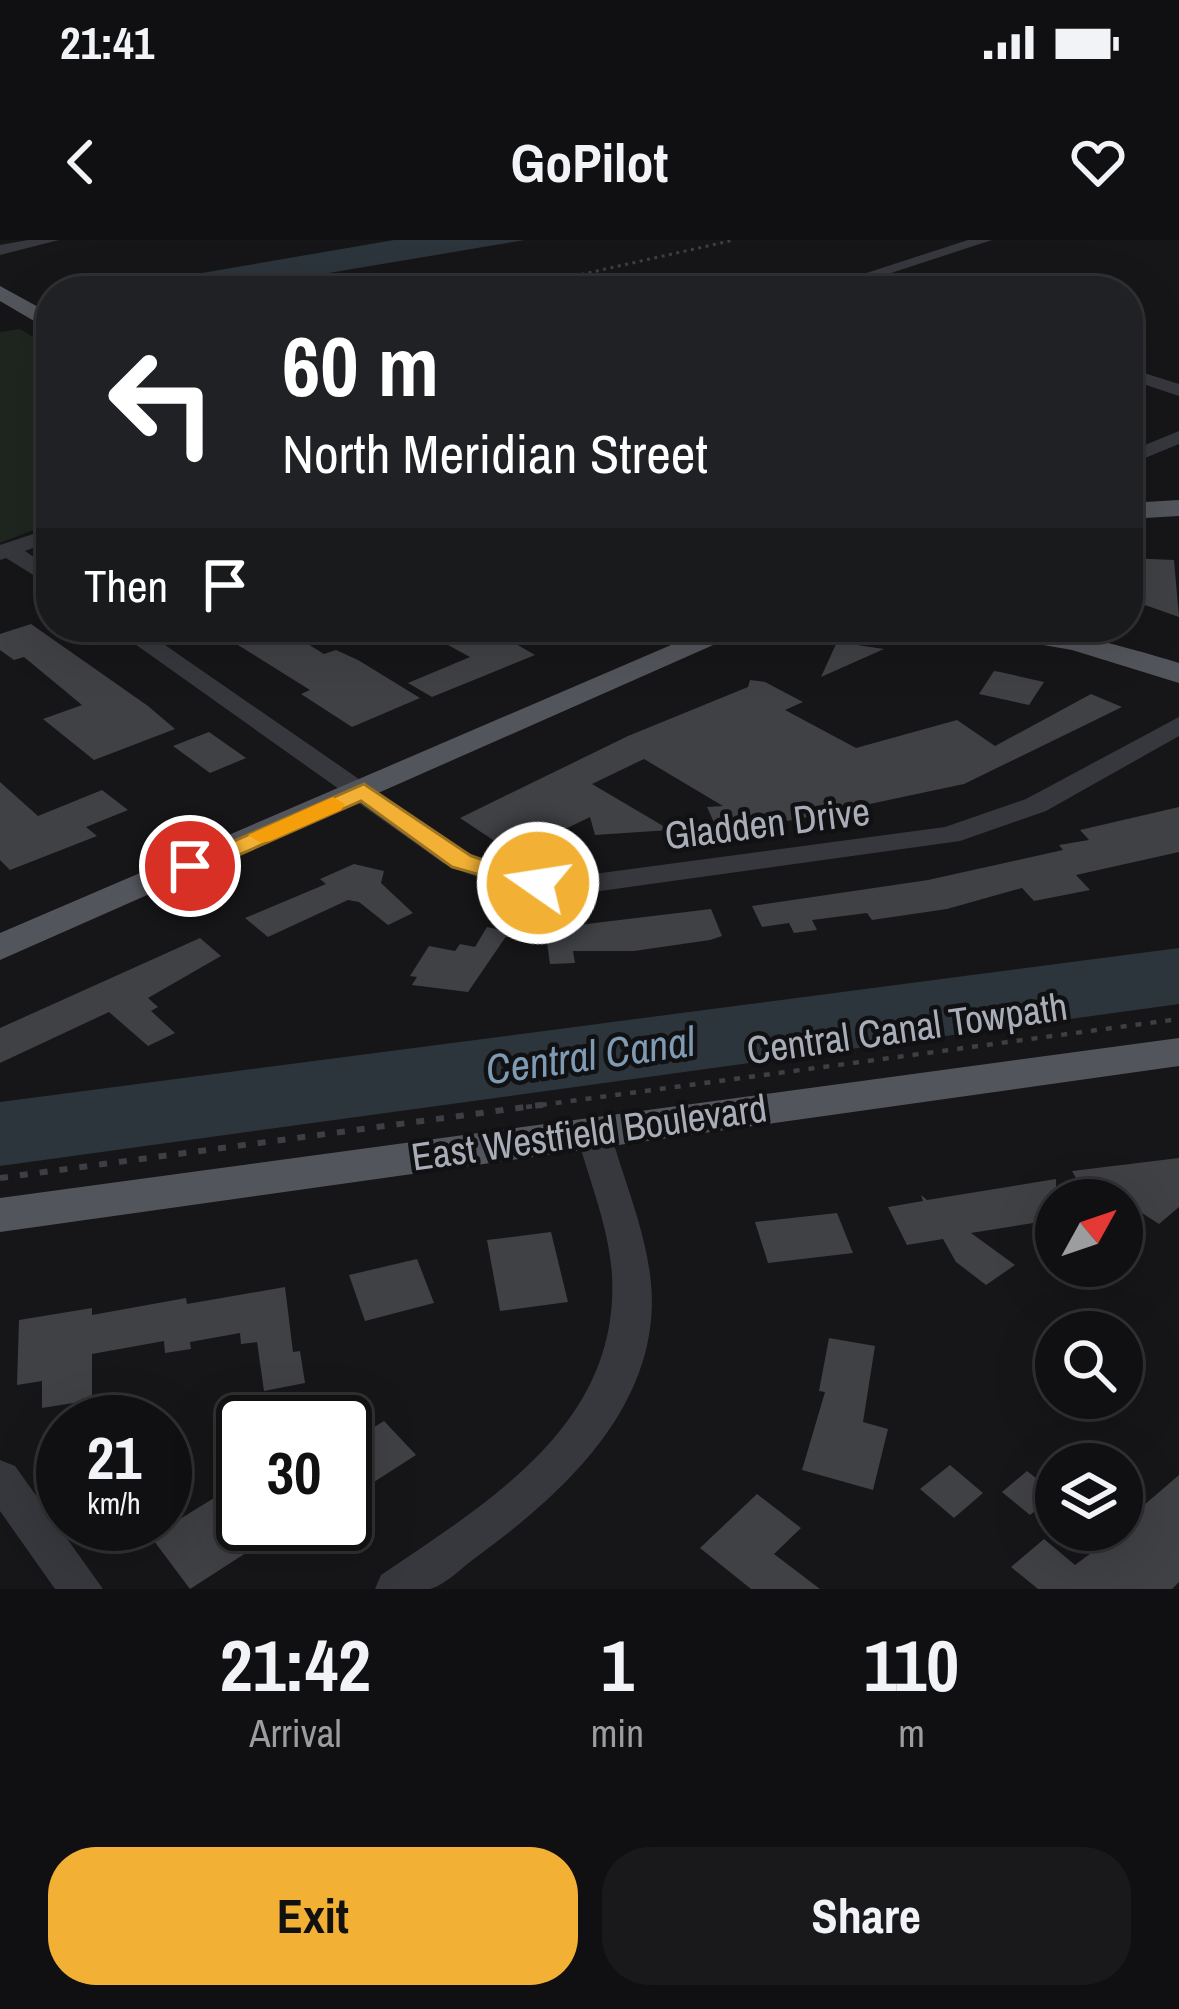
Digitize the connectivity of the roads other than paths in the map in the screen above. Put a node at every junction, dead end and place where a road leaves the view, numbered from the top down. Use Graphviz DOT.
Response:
graph roads {
  1 [pos="51,240"];
  2 [pos="984,240"];
  3 [pos="0,250"];
  4 [pos="869,276"];
  5 [pos="0,292"];
  6 [pos="36,315"];
  7 [pos="1143,378"];
  8 [pos="1179,390"];
  9 [pos="1179,437"];
  10 [pos="1143,453"];
  11 [pos="1179,508"];
  12 [pos="1143,510"];
  13 [pos="36,540"];
  14 [pos="4,552"];
  15 [pos="36,570"];
  16 [pos="145,642"];
  17 [pos="705,642"];
  18 [pos="1078,642"];
  19 [pos="1179,673"];
  20 [pos="1179,725"];
  21 [pos="364,791"];
  22 [pos="6,938"];
  23 [pos="1179,1052"];
  24 [pos="593,1131"];
  25 [pos="0,1215"];
  26 [pos="0,1478"];
  27 [pos="81,1589"];
  28 [pos="397,1589"];
  1 -- 3 [label="street"];
  2 -- 4 [label="street"];
  5 -- 6 [label="main road"];
  7 -- 8 [label="street"];
  9 -- 10 [label="street"];
  11 -- 12 [label="main road"];
  13 -- 14 [label="street"];
  14 -- 15 [label="street"];
  16 -- 21 [label="street, Gladden Drive"];
  17 -- 21 [label="main road"];
  18 -- 19 [label="main road"];
  20 -- 21 [label="street, Gladden Drive"];
  21 -- 22 [label="main road"];
  23 -- 24 [label="main road, East Westfield Boulevard"];
  24 -- 25 [label="main road, East Westfield Boulevard"];
  24 -- 28 [label="street"];
  26 -- 27 [label="street"];
}
